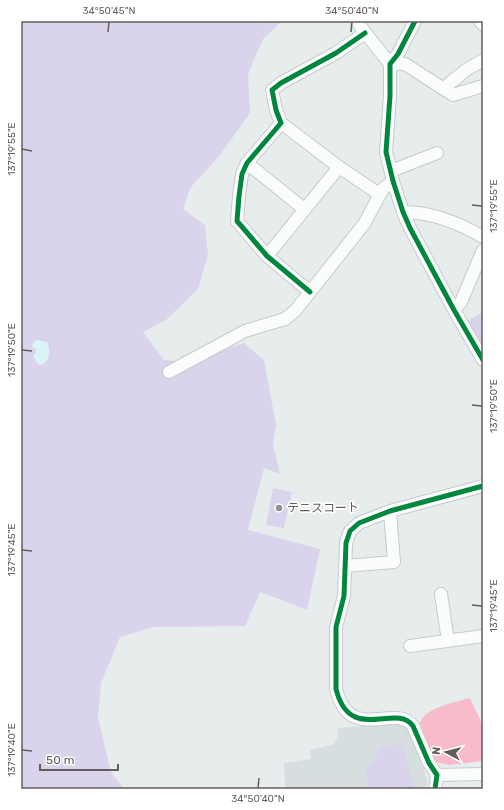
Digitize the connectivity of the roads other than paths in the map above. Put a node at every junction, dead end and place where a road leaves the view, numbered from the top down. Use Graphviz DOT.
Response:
graph roads {
  1 [pos="356,21"];
  2 [pos="415,21"];
  3 [pos="480,21"];
  4 [pos="483,26"];
  5 [pos="365,34"];
  6 [pos="483,60"];
  7 [pos="390,64"];
  8 [pos="483,86"];
  9 [pos="444,88"];
  10 [pos="281,123"];
  11 [pos="437,153"];
  12 [pos="247,163"];
  13 [pos="339,167"];
  14 [pos="392,176"];
  15 [pos="379,194"];
  16 [pos="304,209"];
  17 [pos="403,212"];
  18 [pos="483,237"];
  19 [pos="483,250"];
  20 [pos="267,256"];
  21 [pos="310,292"];
  22 [pos="454,310"];
  23 [pos="483,360"];
  24 [pos="169,372"];
  25 [pos="483,486"];
  26 [pos="390,511"];
  27 [pos="345,566"];
  28 [pos="442,594"];
  29 [pos="483,636"];
  30 [pos="448,642"];
  31 [pos="410,646"];
  32 [pos="483,774"];
  33 [pos="437,775"];
  34 [pos="435,789"];
  1 -- 5 [label="street"];
  2 -- 7 [label="street"];
  3 -- 4 [label="street"];
  5 -- 7 [label="street"];
  5 -- 10 [label="street"];
  6 -- 9 [label="street"];
  7 -- 9 [label="street"];
  7 -- 14 [label="street"];
  8 -- 9 [label="street"];
  10 -- 12 [label="street"];
  10 -- 13 [label="street"];
  11 -- 14 [label="street"];
  12 -- 16 [label="street"];
  12 -- 20 [label="street"];
  13 -- 15 [label="street"];
  13 -- 16 [label="street"];
  14 -- 15 [label="street"];
  14 -- 17 [label="street"];
  15 -- 21 [label="street"];
  16 -- 20 [label="street"];
  17 -- 18 [label="street"];
  17 -- 22 [label="street"];
  19 -- 22 [label="street"];
  20 -- 21 [label="street"];
  21 -- 24 [label="street"];
  22 -- 23 [label="street"];
  25 -- 26 [label="street"];
  26 -- 27 [label="street"];
  26 -- 27 [label="street"];
  27 -- 33 [label="street"];
  28 -- 30 [label="street"];
  29 -- 30 [label="street"];
  30 -- 31 [label="street"];
  32 -- 33 [label="street"];
  33 -- 34 [label="street"];
}
